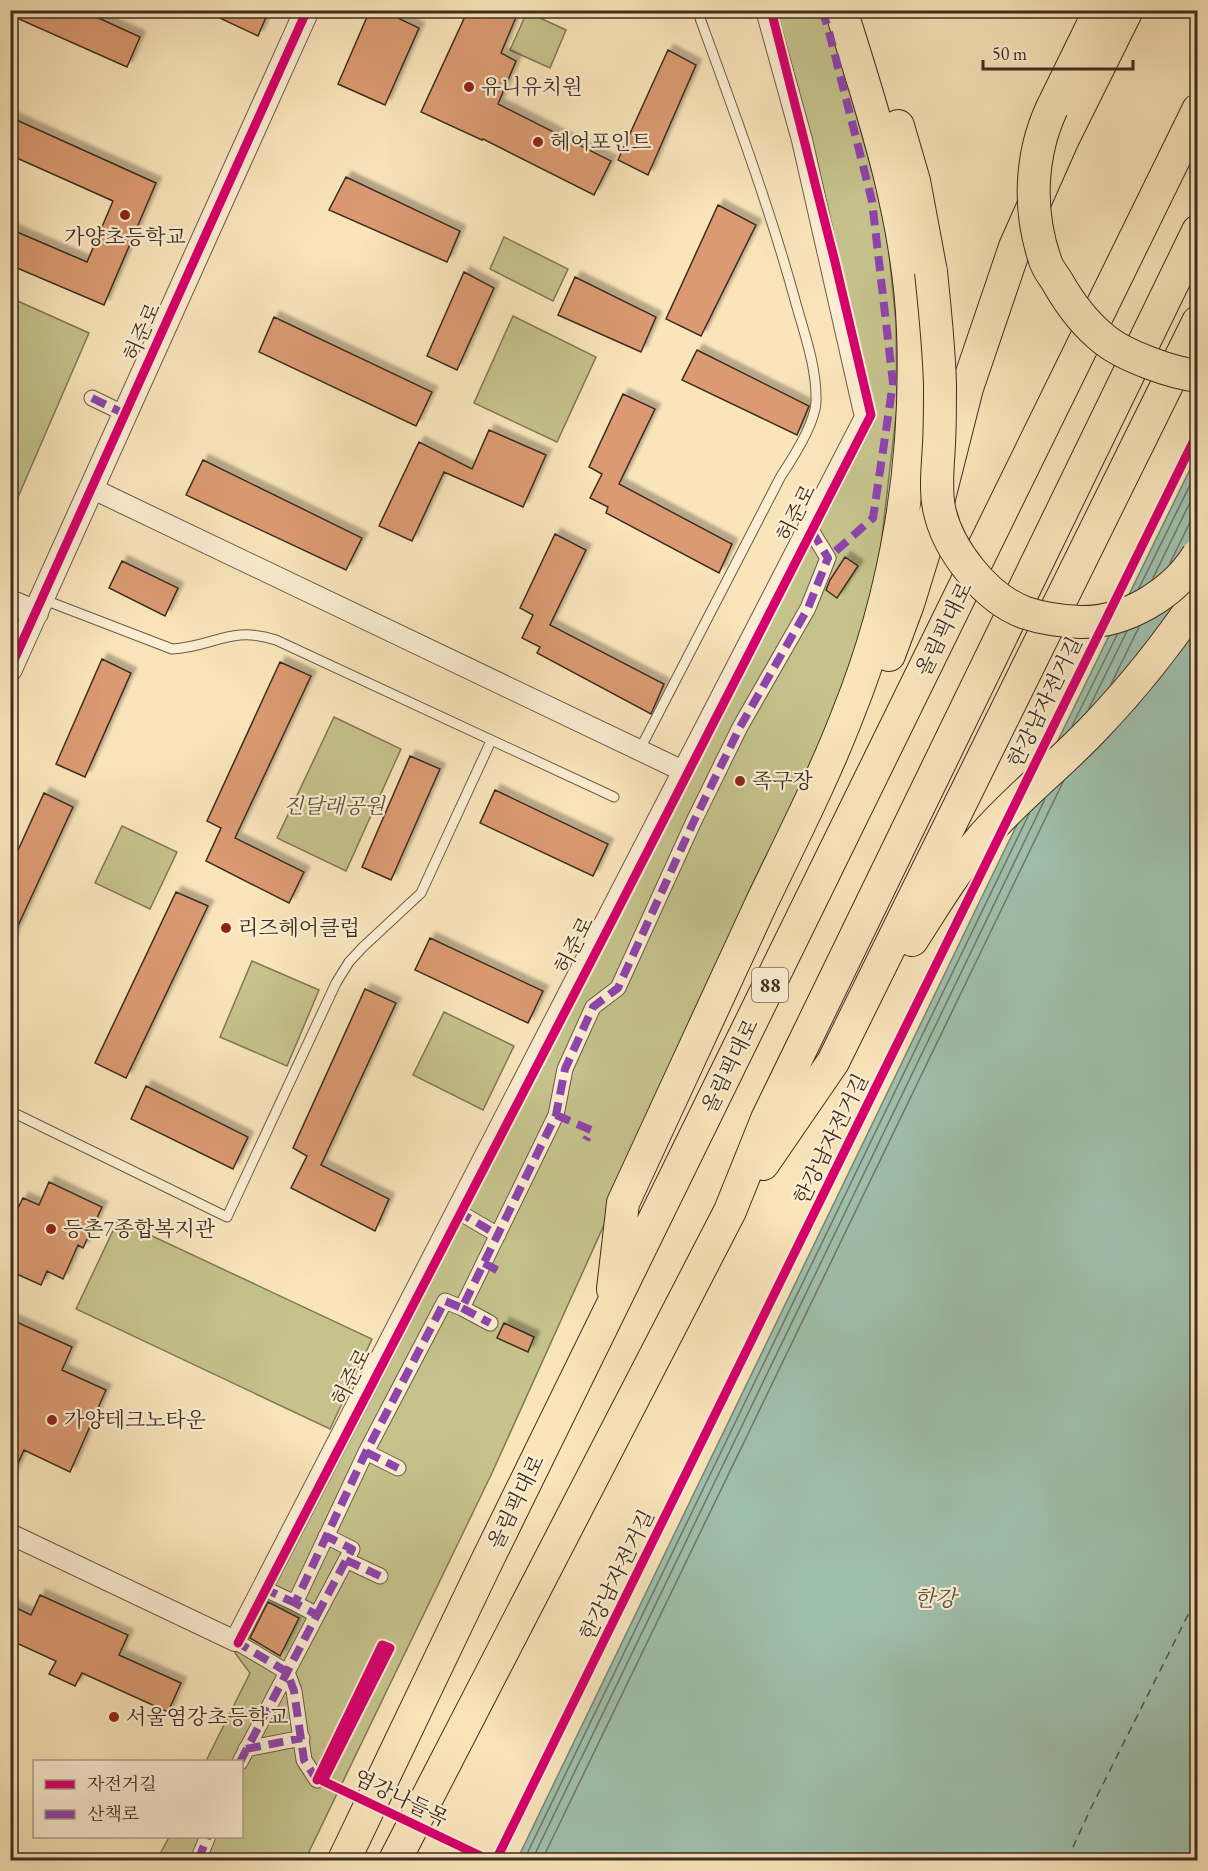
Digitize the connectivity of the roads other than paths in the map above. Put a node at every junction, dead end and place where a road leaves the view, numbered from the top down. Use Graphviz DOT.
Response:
graph roads {
  1 [pos="307,10"];
  2 [pos="697,10"];
  3 [pos="766,10"];
  4 [pos="841,10"];
  5 [pos="863,10"];
  6 [pos="1100,10"];
  7 [pos="1126,10"];
  8 [pos="1197,110"];
  9 [pos="1197,231"];
  10 [pos="1197,322"];
  11 [pos="1197,375"];
  12 [pos="92,398"];
  13 [pos="125,414"];
  14 [pos="91,489"];
  15 [pos="809,527"];
  16 [pos="1197,555"];
  17 [pos="1197,599"];
  18 [pos="10,602"];
  19 [pos="39,606"];
  20 [pos="10,669"];
  21 [pos="491,741"];
  22 [pos="639,751"];
  23 [pos="683,771"];
  24 [pos="614,797"];
  25 [pos="805,810"];
  26 [pos="833,1062"];
  27 [pos="10,1111"];
  28 [pos="457,1211"];
  29 [pos="730,1211"];
  30 [pos="498,1235"];
  31 [pos="462,1308"];
  32 [pos="610,1311"];
  33 [pos="490,1323"];
  34 [pos="366,1452"];
  35 [pos="394,1462"];
  36 [pos="10,1534"];
  37 [pos="326,1536"];
  38 [pos="346,1560"];
  39 [pos="380,1576"];
  40 [pos="263,1588"];
  41 [pos="295,1603"];
  42 [pos="317,1615"];
  43 [pos="235,1641"];
  44 [pos="287,1672"];
  45 [pos="302,1738"];
  46 [pos="243,1755"];
  47 [pos="317,1780"];
  48 [pos="207,1838"];
  49 [pos="198,1860"];
  50 [pos="344,1860"];
  51 [pos="394,1860"];
  1 -- 13 [label="street, 허준로"];
  2 -- 22 [label="lane"];
  3 -- 15 [label="street, 허준로"];
  4 -- 25 [label="highway"];
  5 -- 16 [label="highway, bridge"];
  6 -- 11 [label="highway, bridge"];
  7 -- 25 [label="highway"];
  8 -- 32 [label="highway, 올림픽대로 / 88"];
  9 -- 29 [label="highway"];
  10 -- 26 [label="highway"];
  12 -- 13 [label="street"];
  13 -- 14 [label="street, 허준로"];
  14 -- 19 [label="street, 허준로"];
  14 -- 22 [label="street"];
  15 -- 23 [label="street, 허준로"];
  15 -- 30 [label="street"];
  17 -- 26 [label="highway"];
  18 -- 19 [label="street"];
  19 -- 20 [label="street, 허준로"];
  19 -- 21 [label="lane"];
  21 -- 24 [label="lane"];
  21 -- 27 [label="lane"];
  22 -- 23 [label="street"];
  23 -- 28 [label="street, 허준로"];
  25 -- 32 [label="highway"];
  26 -- 29 [label="highway"];
  28 -- 30 [label="street"];
  28 -- 40 [label="street, 허준로"];
  29 -- 51 [label="highway"];
  30 -- 31 [label="street"];
  31 -- 33 [label="street"];
  31 -- 34 [label="street"];
  32 -- 50 [label="highway, 올림픽대로 / 88"];
  34 -- 35 [label="street"];
  34 -- 37 [label="street"];
  36 -- 43 [label="street"];
  37 -- 38 [label="street"];
  37 -- 41 [label="street"];
  38 -- 39 [label="street"];
  38 -- 42 [label="street"];
  40 -- 41 [label="street"];
  40 -- 43 [label="street, 허준로"];
  41 -- 42 [label="street"];
  42 -- 44 [label="street"];
  43 -- 44 [label="street"];
  44 -- 45 [label="street"];
  44 -- 46 [label="street"];
  45 -- 46 [label="street"];
  45 -- 47 [label="street"];
  48 -- 49 [label="street"];
}
